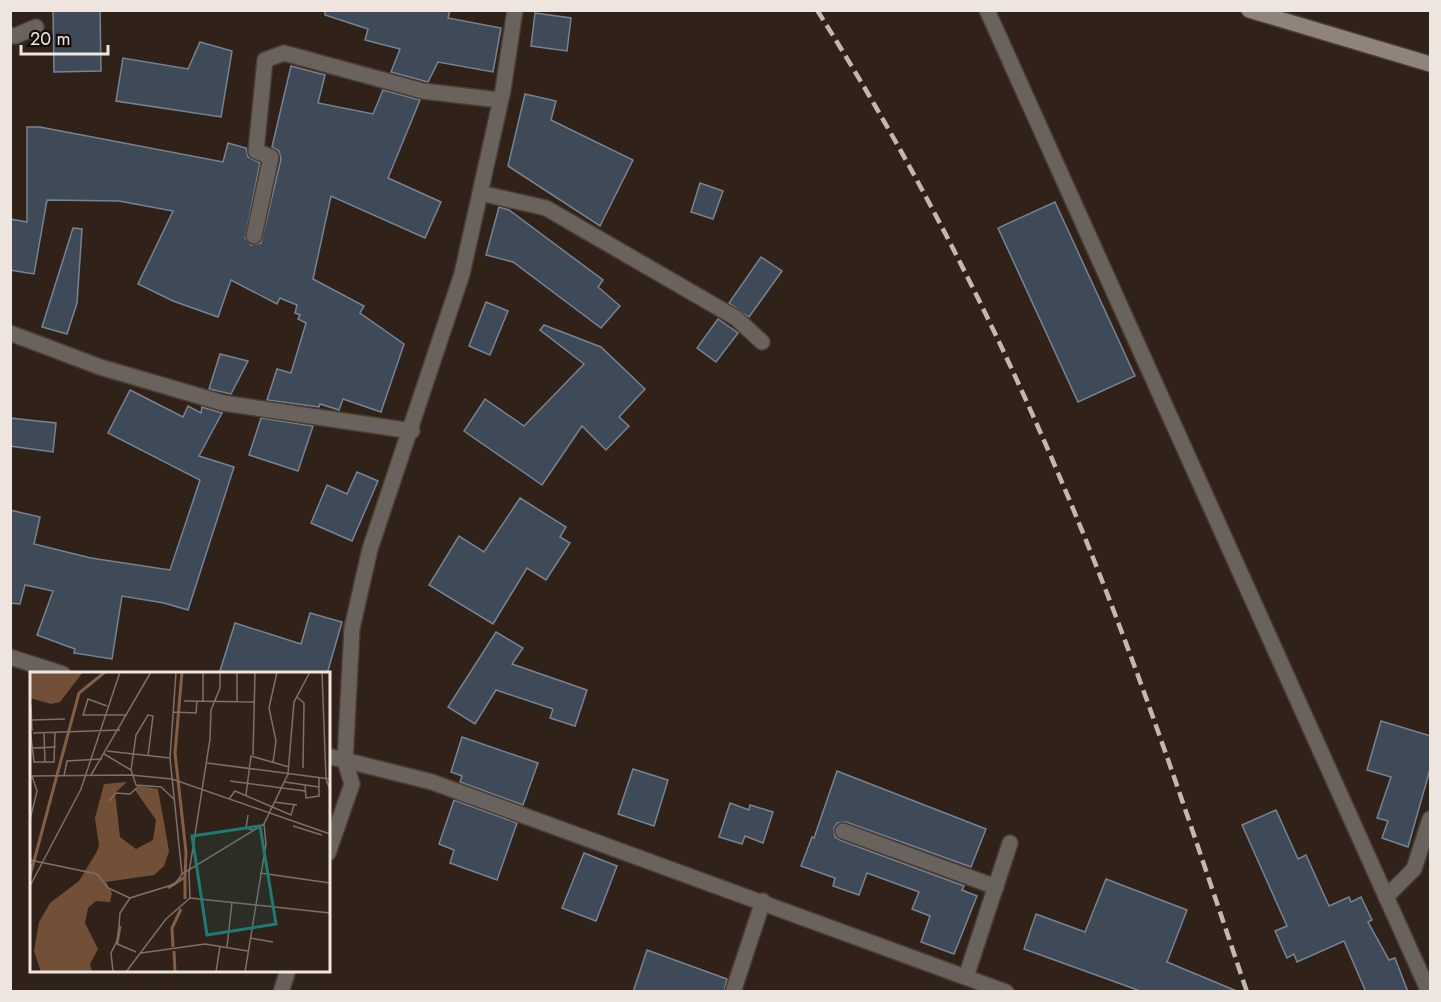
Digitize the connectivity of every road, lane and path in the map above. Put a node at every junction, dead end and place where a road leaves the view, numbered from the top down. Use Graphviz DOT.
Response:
graph roads {
  1 [pos="516,10"];
  2 [pos="987,10"];
  3 [pos="1249,10"];
  4 [pos="36,27"];
  5 [pos="10,35"];
  6 [pos="1431,64"];
  7 [pos="499,100"];
  8 [pos="480,193"];
  9 [pos="254,236"];
  10 [pos="10,333"];
  11 [pos="762,342"];
  12 [pos="412,431"];
  13 [pos="10,657"];
  14 [pos="57,672"];
  15 [pos="330,757"];
  16 [pos="345,761"];
  17 [pos="1431,819"];
  18 [pos="843,831"];
  19 [pos="1010,843"];
  20 [pos="330,847"];
  21 [pos="996,887"];
  22 [pos="1386,897"];
  23 [pos="763,901"];
  24 [pos="287,972"];
  25 [pos="966,977"];
  26 [pos="281,992"];
  27 [pos="733,992"];
  28 [pos="1006,992"];
  29 [pos="1429,992"];
  1 -- 7 [label="street"];
  2 -- 22 [label="street"];
  3 -- 6 [label="street"];
  4 -- 5 [label="street"];
  7 -- 8 [label="street"];
  7 -- 9 [label="street"];
  8 -- 11 [label="street"];
  8 -- 12 [label="street"];
  10 -- 12 [label="street"];
  12 -- 16 [label="street"];
  13 -- 14 [label="street"];
  15 -- 16 [label="street"];
  16 -- 20 [label="street"];
  16 -- 23 [label="street"];
  17 -- 22 [label="street"];
  18 -- 21 [label="street"];
  19 -- 21 [label="street"];
  21 -- 25 [label="street"];
  22 -- 29 [label="street"];
  23 -- 25 [label="street"];
  23 -- 27 [label="street"];
  24 -- 26 [label="street"];
  25 -- 28 [label="street"];
}
